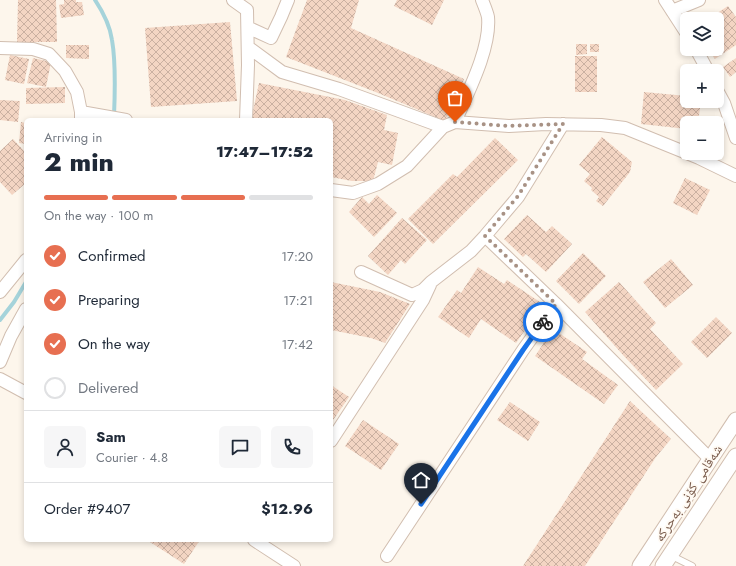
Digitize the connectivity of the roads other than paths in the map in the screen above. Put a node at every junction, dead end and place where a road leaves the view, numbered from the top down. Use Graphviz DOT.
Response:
graph roads {
  1 [pos="233,0"];
  2 [pos="288,0"];
  3 [pos="482,0"];
  4 [pos="665,0"];
  5 [pos="699,0"];
  6 [pos="672,11"];
  7 [pos="680,23"];
  8 [pos="248,28"];
  9 [pos="248,47"];
  10 [pos="0,48"];
  11 [pos="724,103"];
  12 [pos="81,116"];
  13 [pos="115,118"];
  14 [pos="246,118"];
  15 [pos="455,122"];
  16 [pos="563,124"];
  17 [pos="443,127"];
  18 [pos="736,138"];
  19 [pos="736,176"];
  20 [pos="333,190"];
  21 [pos="485,236"];
  22 [pos="24,262"];
  23 [pos="361,272"];
  24 [pos="431,282"];
  25 [pos="0,292"];
  26 [pos="556,304"];
  27 [pos="24,313"];
  28 [pos="0,362"];
  29 [pos="0,379"];
  30 [pos="24,392"];
  31 [pos="736,420"];
  32 [pos="333,438"];
  33 [pos="736,456"];
  34 [pos="710,459"];
  35 [pos="261,542"];
  36 [pos="387,556"];
  37 [pos="667,561"];
  38 [pos="294,566"];
  39 [pos="640,566"];
  40 [pos="692,566"];
  1 -- 8 [label="street"];
  2 -- 8 [label="street"];
  3 -- 15 [label="street"];
  4 -- 6 [label="street"];
  5 -- 6 [label="street"];
  6 -- 7 [label="street"];
  8 -- 9 [label="street"];
  9 -- 14 [label="street"];
  9 -- 17 [label="street"];
  10 -- 12 [label="street"];
  11 -- 18 [label="street"];
  12 -- 13 [label="street"];
  15 -- 16 [label="street"];
  15 -- 17 [label="street"];
  16 -- 19 [label="street"];
  16 -- 21 [label="street"];
  17 -- 20 [label="street"];
  21 -- 24 [label="street"];
  21 -- 26 [label="street"];
  22 -- 25 [label="street"];
  23 -- 24 [label="street"];
  24 -- 32 [label="street"];
  26 -- 34 [label="street"];
  26 -- 36 [label="street"];
  27 -- 28 [label="street"];
  29 -- 30 [label="street"];
  31 -- 34 [label="street, شەقامی کۆنی بەحرکە"];
  33 -- 37 [label="street, شەقامی کۆنی بەحرکە"];
  34 -- 39 [label="street, شەقامی کۆنی بەحرکە"];
  35 -- 38 [label="street"];
  37 -- 40 [label="lane"];
}
